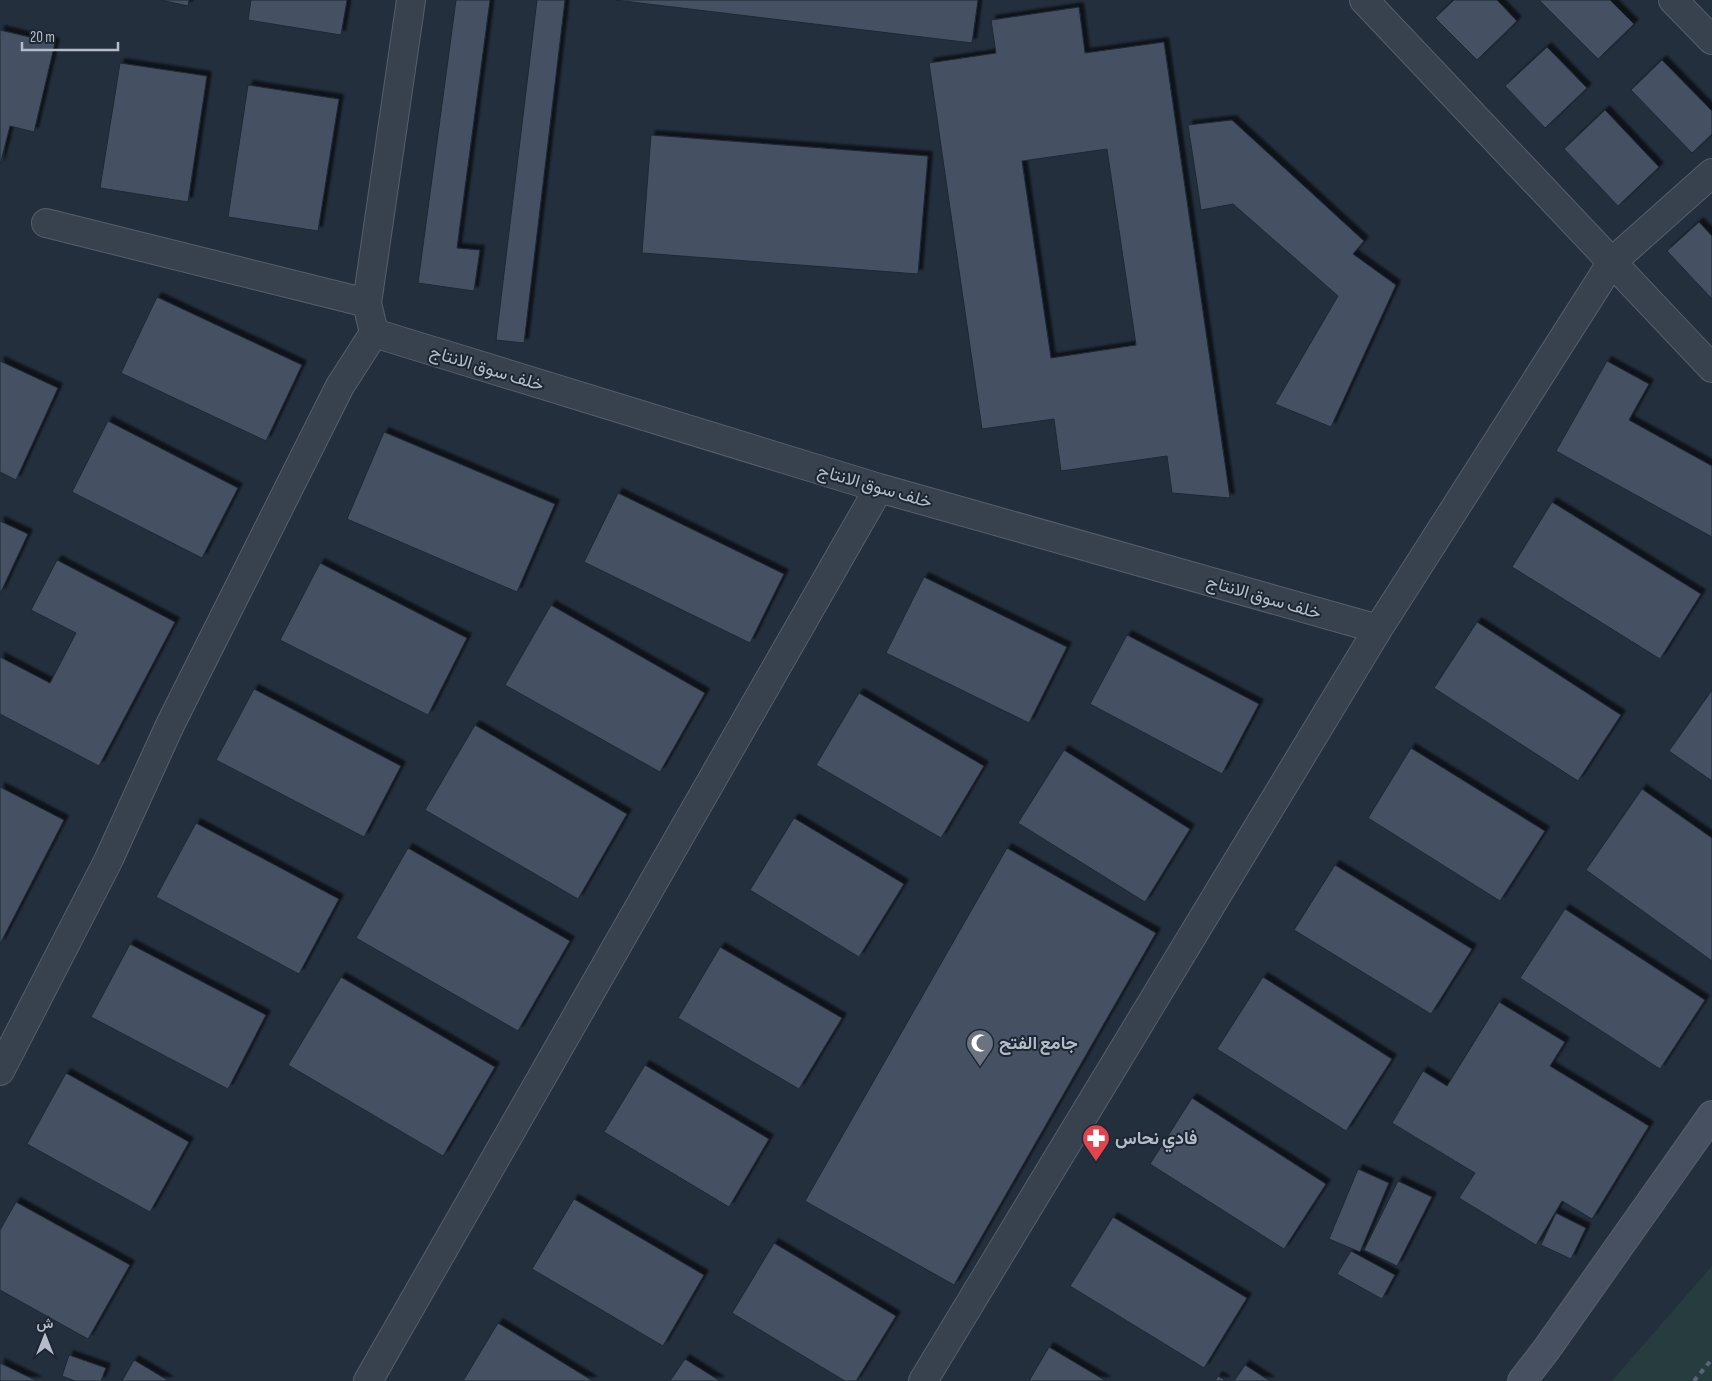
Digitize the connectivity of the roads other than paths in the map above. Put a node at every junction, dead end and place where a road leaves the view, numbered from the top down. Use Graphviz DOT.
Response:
graph roads {
  1 [pos="411,0"];
  2 [pos="1364,0"];
  3 [pos="1673,0"];
  4 [pos="1712,40"];
  5 [pos="1712,173"];
  6 [pos="46,223"];
  7 [pos="1612,262"];
  8 [pos="367,303"];
  9 [pos="374,333"];
  10 [pos="1712,368"];
  11 [pos="879,488"];
  12 [pos="1378,629"];
  13 [pos="0,1071"];
  14 [pos="1712,1115"];
  15 [pos="368,1381"];
  16 [pos="923,1381"];
  17 [pos="1522,1381"];
  1 -- 8 [label="street"];
  2 -- 7 [label="street"];
  3 -- 4 [label="street"];
  5 -- 7 [label="street"];
  6 -- 8 [label="street"];
  7 -- 10 [label="street"];
  7 -- 12 [label="street"];
  8 -- 9 [label="street"];
  9 -- 11 [label="street, خلف سوق الانتاج"];
  9 -- 13 [label="street"];
  11 -- 12 [label="street, خلف سوق الانتاج"];
  11 -- 15 [label="street"];
  12 -- 16 [label="street"];
  14 -- 17 [label="main road"];
}
